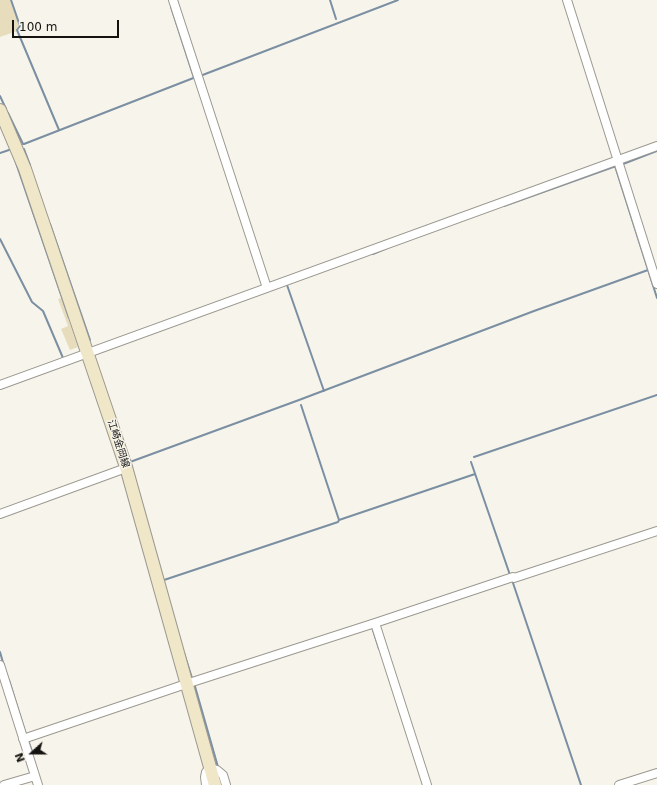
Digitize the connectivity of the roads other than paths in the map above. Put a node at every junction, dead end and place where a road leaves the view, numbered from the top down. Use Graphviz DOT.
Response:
graph roads {
  1 [pos="173,0"];
  2 [pos="567,0"];
  3 [pos="0,110"];
  4 [pos="657,146"];
  5 [pos="618,160"];
  6 [pos="657,284"];
  7 [pos="267,288"];
  8 [pos="87,354"];
  9 [pos="0,385"];
  10 [pos="126,468"];
  11 [pos="0,514"];
  12 [pos="657,531"];
  13 [pos="375,623"];
  14 [pos="0,665"];
  15 [pos="186,684"];
  16 [pos="23,738"];
  17 [pos="210,768"];
  18 [pos="657,773"];
  19 [pos="35,776"];
  20 [pos="4,785"];
  21 [pos="38,785"];
  22 [pos="206,785"];
  23 [pos="215,785"];
  24 [pos="226,785"];
  25 [pos="427,785"];
  26 [pos="620,785"];
  1 -- 7 [label="street"];
  2 -- 5 [label="street"];
  3 -- 8 [label="main road, 江崎金岡線"];
  4 -- 5 [label="street"];
  5 -- 6 [label="street"];
  5 -- 7 [label="street"];
  7 -- 8 [label="street"];
  8 -- 9 [label="street"];
  8 -- 10 [label="main road, 江崎金岡線"];
  10 -- 11 [label="street"];
  10 -- 15 [label="main road, 江崎金岡線"];
  12 -- 13 [label="street"];
  13 -- 15 [label="street"];
  13 -- 25 [label="street"];
  14 -- 16 [label="street"];
  15 -- 16 [label="street"];
  15 -- 17 [label="main road, 江崎金岡線"];
  16 -- 19 [label="street"];
  17 -- 22 [label="street"];
  17 -- 23 [label="main road, 江崎金岡線"];
  17 -- 24 [label="street"];
  18 -- 26 [label="street"];
  19 -- 20 [label="street"];
  19 -- 21 [label="street"];
}
